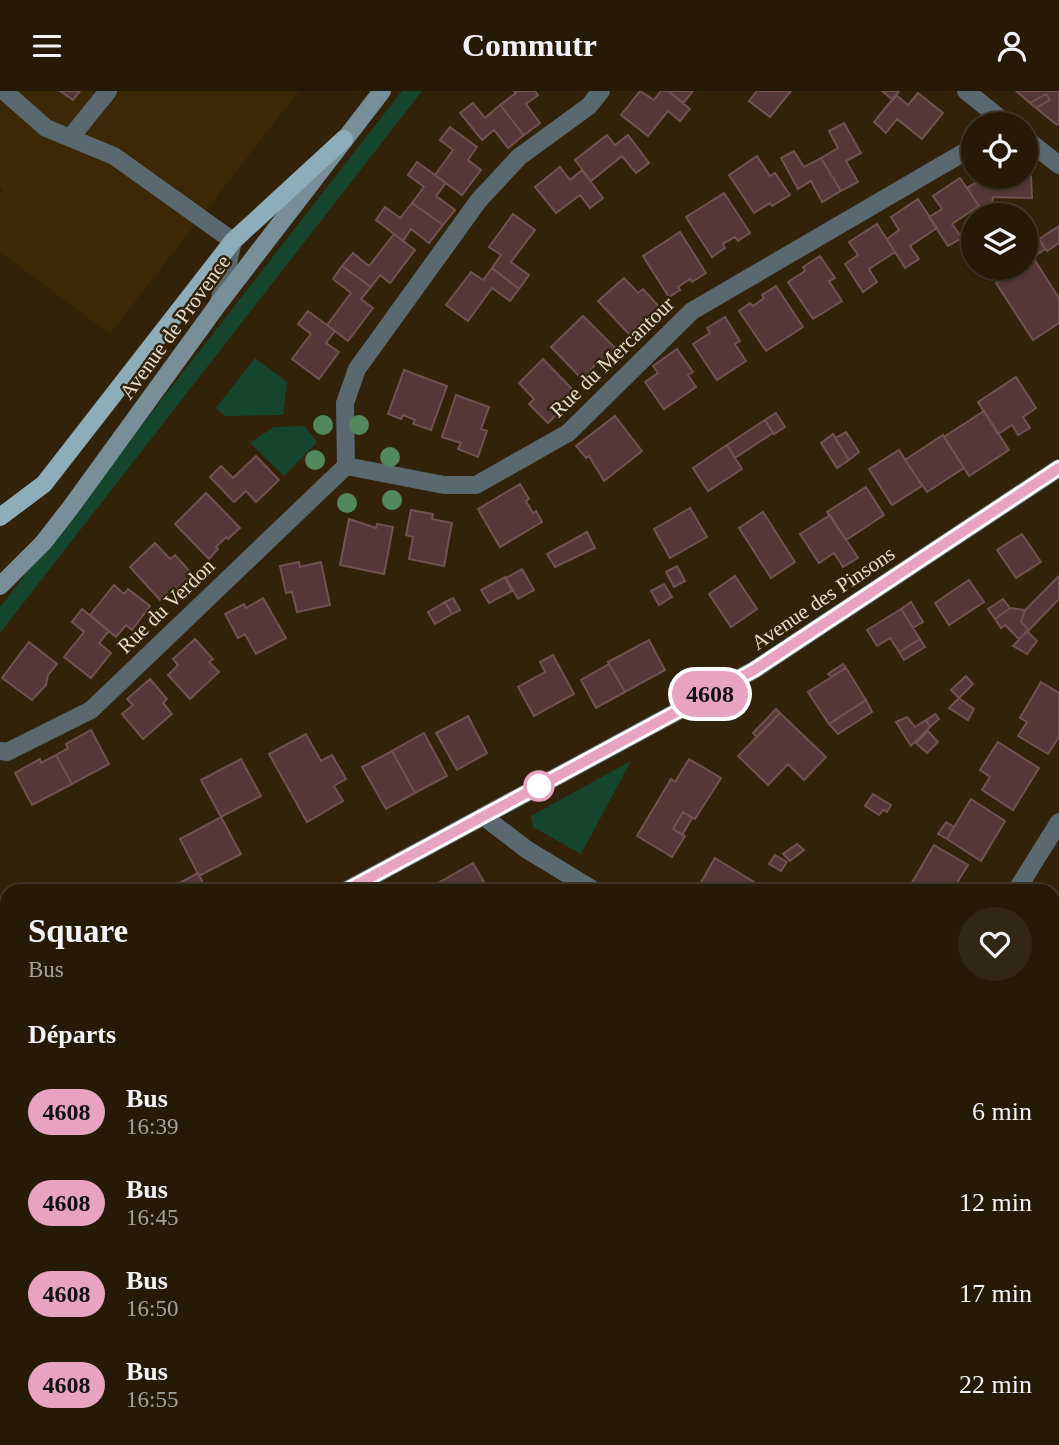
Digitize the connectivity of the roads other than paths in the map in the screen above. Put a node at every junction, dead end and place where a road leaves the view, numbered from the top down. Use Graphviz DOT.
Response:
graph roads {
  1 [pos="4,91"];
  2 [pos="108,91"];
  3 [pos="382,91"];
  4 [pos="601,91"];
  5 [pos="966,91"];
  6 [pos="992,112"];
  7 [pos="70,138"];
  8 [pos="344,139"];
  9 [pos="1038,148"];
  10 [pos="961,154"];
  11 [pos="1059,165"];
  12 [pos="233,241"];
  13 [pos="219,303"];
  14 [pos="346,466"];
  15 [pos="1059,468"];
  16 [pos="0,517"];
  17 [pos="2,586"];
  18 [pos="0,751"];
  19 [pos="483,816"];
  20 [pos="1059,821"];
  21 [pos="358,884"];
  22 [pos="572,884"];
  23 [pos="1020,884"];
  1 -- 7 [label="street"];
  2 -- 7 [label="street"];
  3 -- 8 [label="street, Avenue de Provence"];
  4 -- 14 [label="street"];
  5 -- 6 [label="street"];
  7 -- 12 [label="street"];
  8 -- 12 [label="main road"];
  8 -- 13 [label="street, Avenue de Provence"];
  9 -- 11 [label="street"];
  10 -- 14 [label="street, Rue du Mercantour"];
  12 -- 13 [label="street"];
  12 -- 16 [label="main road"];
  13 -- 17 [label="street, Avenue de Provence"];
  14 -- 18 [label="street, Rue du Verdon"];
  15 -- 19 [label="street, Avenue des Pinsons"];
  19 -- 21 [label="street, Avenue des Pinsons"];
  19 -- 22 [label="street"];
  20 -- 23 [label="street"];
}
